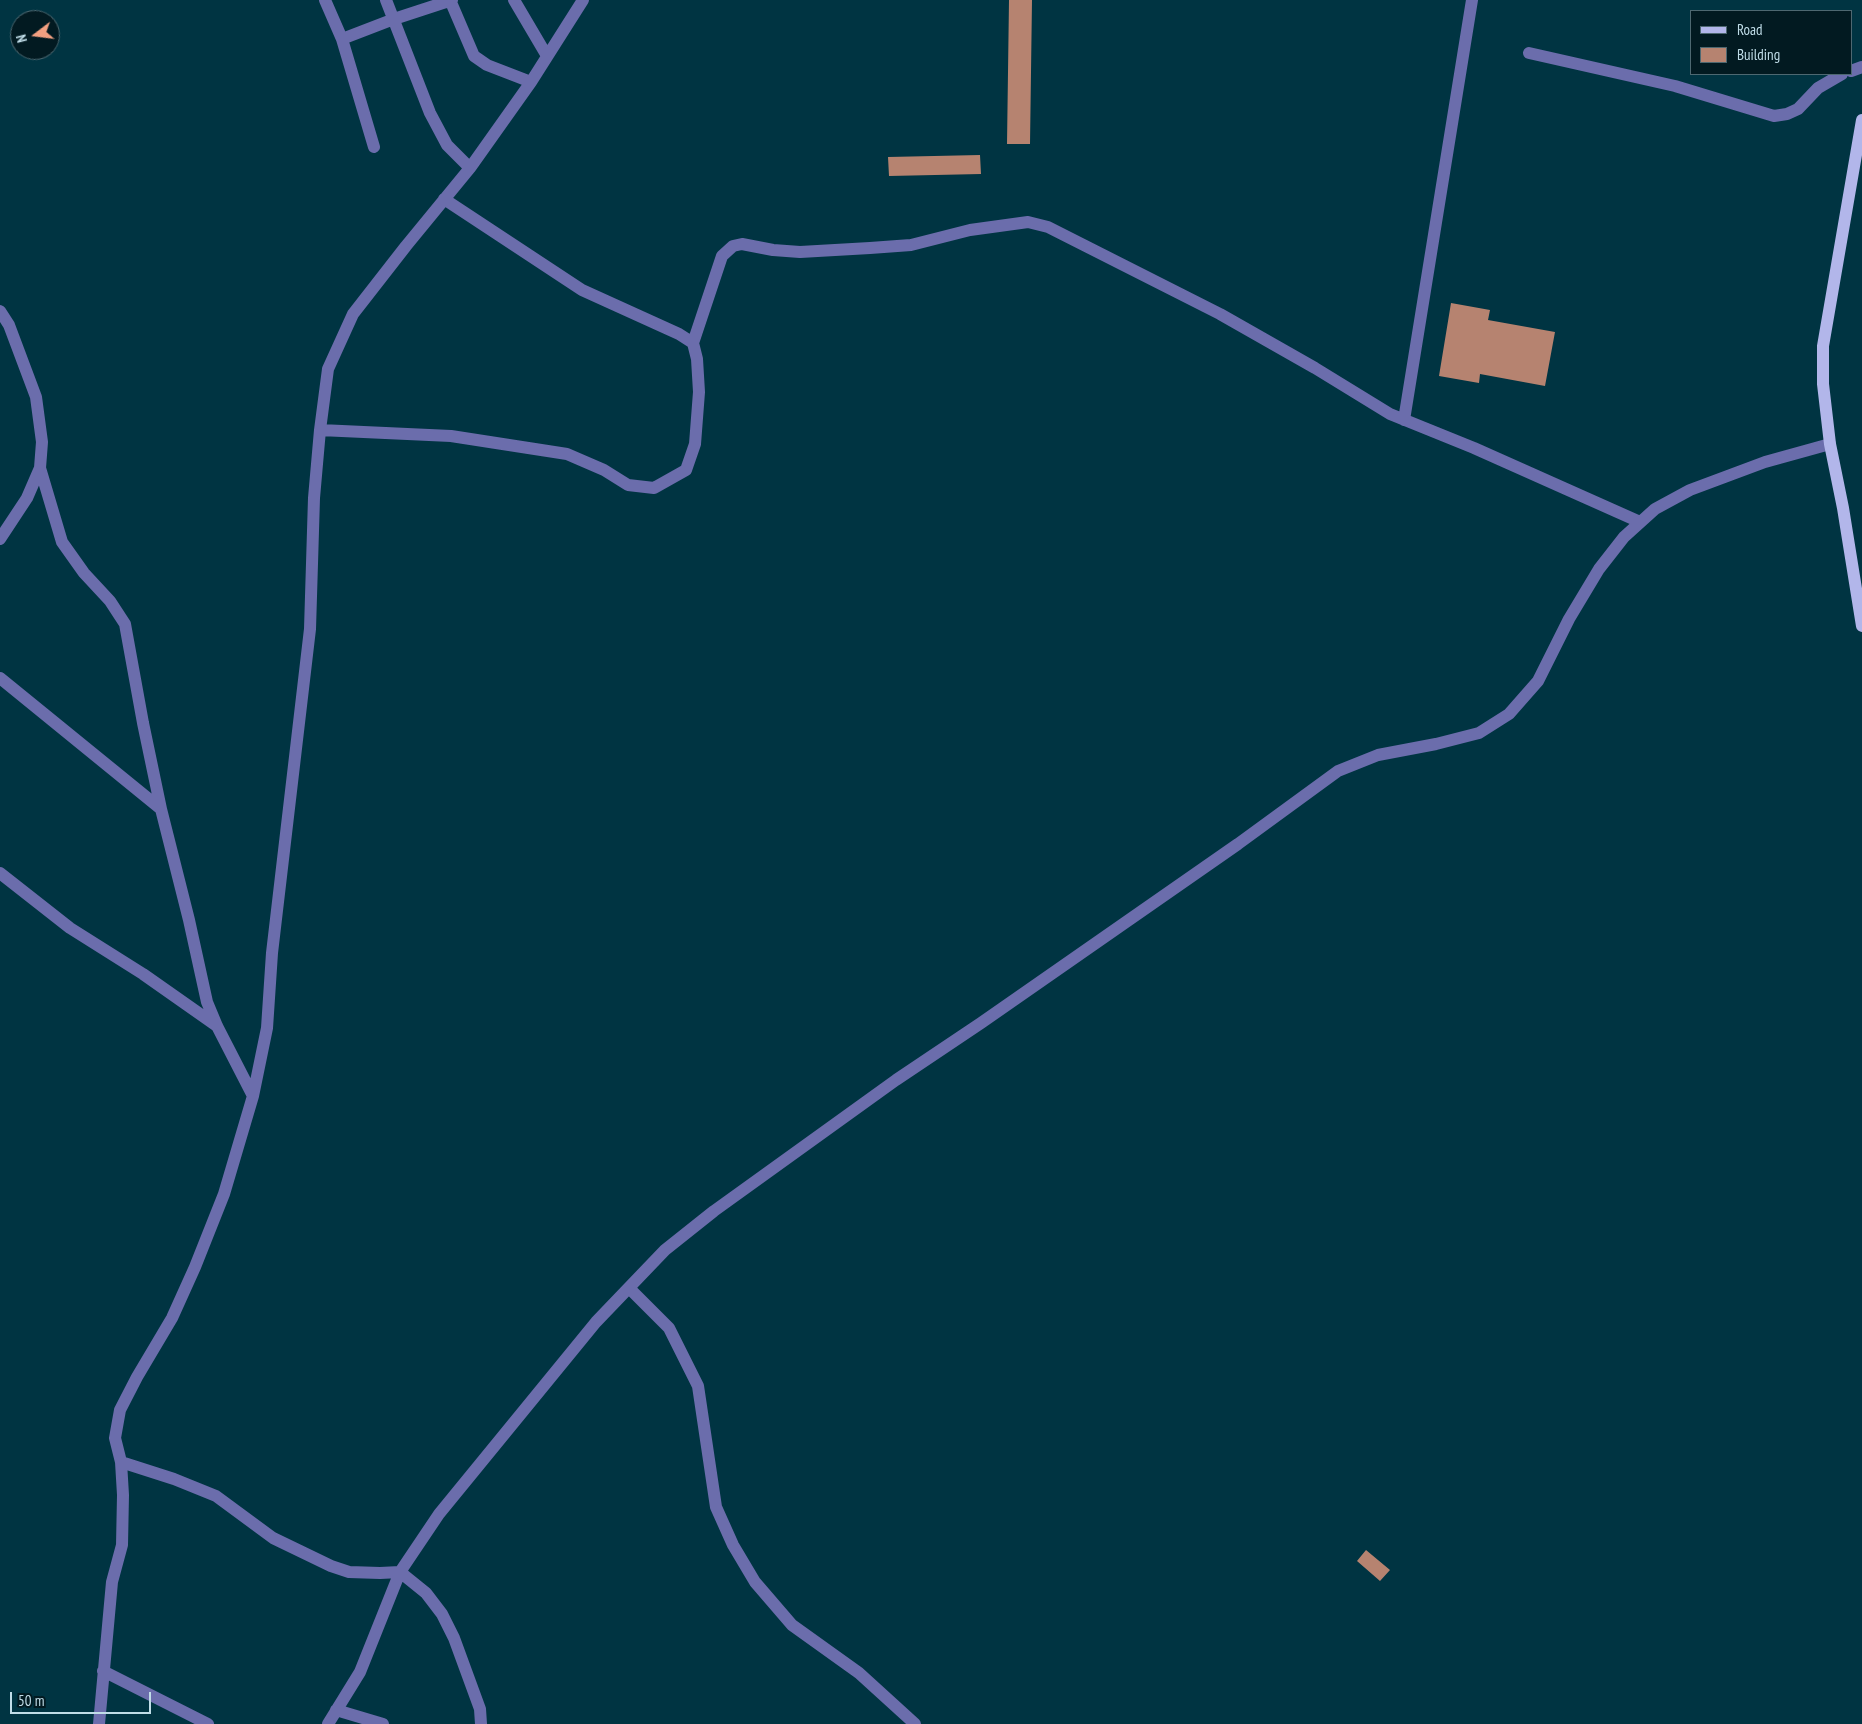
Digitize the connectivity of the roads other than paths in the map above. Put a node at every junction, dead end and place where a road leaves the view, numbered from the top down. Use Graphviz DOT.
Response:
graph roads {
  1 [pos="325,0"];
  2 [pos="386,0"];
  3 [pos="450,0"];
  4 [pos="514,0"];
  5 [pos="583,0"];
  6 [pos="1472,0"];
  7 [pos="394,19"];
  8 [pos="342,39"];
  9 [pos="1529,53"];
  10 [pos="547,56"];
  11 [pos="1840,75"];
  12 [pos="531,82"];
  13 [pos="1862,120"];
  14 [pos="374,147"];
  15 [pos="470,168"];
  16 [pos="444,199"];
  17 [pos="0,311"];
  18 [pos="693,343"];
  19 [pos="1404,420"];
  20 [pos="320,430"];
  21 [pos="1830,444"];
  22 [pos="40,468"];
  23 [pos="1640,522"];
  24 [pos="0,540"];
  25 [pos="1862,626"];
  26 [pos="0,678"];
  27 [pos="161,808"];
  28 [pos="0,874"];
  29 [pos="217,1026"];
  30 [pos="253,1096"];
  31 [pos="629,1288"];
  32 [pos="121,1462"];
  33 [pos="400,1572"];
  34 [pos="103,1672"];
  35 [pos="336,1710"];
  36 [pos="99,1724"];
  37 [pos="208,1724"];
  38 [pos="328,1724"];
  39 [pos="383,1724"];
  40 [pos="481,1724"];
  41 [pos="914,1724"];
  1 -- 8 [label="street"];
  2 -- 7 [label="street"];
  3 -- 7 [label="street"];
  3 -- 12 [label="street"];
  4 -- 10 [label="street"];
  5 -- 10 [label="street"];
  6 -- 19 [label="street"];
  7 -- 8 [label="street"];
  7 -- 15 [label="street"];
  8 -- 14 [label="street"];
  9 -- 11 [label="street"];
  10 -- 12 [label="street"];
  12 -- 15 [label="street"];
  13 -- 21 [label="main road"];
  15 -- 16 [label="street"];
  16 -- 18 [label="street"];
  16 -- 20 [label="street"];
  17 -- 22 [label="street"];
  18 -- 19 [label="street"];
  18 -- 20 [label="street"];
  19 -- 23 [label="street"];
  20 -- 30 [label="street"];
  21 -- 23 [label="street"];
  21 -- 25 [label="main road"];
  22 -- 24 [label="street"];
  22 -- 27 [label="street"];
  23 -- 31 [label="street"];
  26 -- 27 [label="street"];
  27 -- 29 [label="street"];
  28 -- 29 [label="street"];
  29 -- 30 [label="street"];
  30 -- 32 [label="street"];
  31 -- 33 [label="street"];
  31 -- 41 [label="street"];
  32 -- 33 [label="street"];
  32 -- 34 [label="street"];
  33 -- 35 [label="street"];
  33 -- 40 [label="street"];
  34 -- 36 [label="street"];
  34 -- 37 [label="street"];
  35 -- 38 [label="street"];
  35 -- 39 [label="street"];
}
